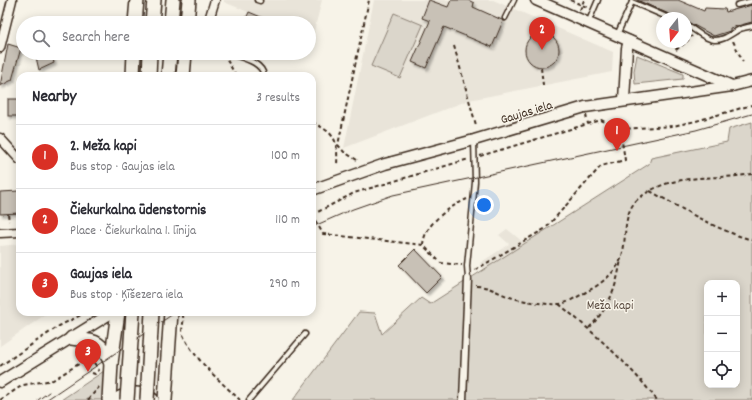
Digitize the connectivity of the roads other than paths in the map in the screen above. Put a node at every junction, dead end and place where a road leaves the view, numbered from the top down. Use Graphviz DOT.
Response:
graph roads {
  1 [pos="12,0"];
  2 [pos="136,0"];
  3 [pos="154,0"];
  4 [pos="173,0"];
  5 [pos="189,0"];
  6 [pos="215,0"];
  7 [pos="514,0"];
  8 [pos="536,0"];
  9 [pos="598,0"];
  10 [pos="752,1"];
  11 [pos="737,5"];
  12 [pos="656,12"];
  13 [pos="135,16"];
  14 [pos="153,16"];
  15 [pos="172,16"];
  16 [pos="188,16"];
  17 [pos="210,16"];
  18 [pos="505,18"];
  19 [pos="588,23"];
  20 [pos="752,26"];
  21 [pos="692,28"];
  22 [pos="616,36"];
  23 [pos="629,41"];
  24 [pos="0,48"];
  25 [pos="134,60"];
  26 [pos="149,60"];
  27 [pos="169,60"];
  28 [pos="184,60"];
  29 [pos="246,60"];
  30 [pos="133,72"];
  31 [pos="148,72"];
  32 [pos="168,72"];
  33 [pos="183,72"];
  34 [pos="263,72"];
  35 [pos="752,80"];
  36 [pos="732,86"];
  37 [pos="624,100"];
  38 [pos="0,138"];
  39 [pos="474,140"];
  40 [pos="16,156"];
  41 [pos="316,189"];
  42 [pos="16,232"];
  43 [pos="0,233"];
  44 [pos="468,280"];
  45 [pos="108,316"];
  46 [pos="117,316"];
  47 [pos="133,316"];
  48 [pos="152,316"];
  49 [pos="171,316"];
  50 [pos="305,334"];
  51 [pos="72,338"];
  52 [pos="111,363"];
  53 [pos="0,382"];
  54 [pos="109,400"];
  55 [pos="117,400"];
  56 [pos="127,400"];
  57 [pos="147,400"];
  58 [pos="152,400"];
  59 [pos="165,400"];
  60 [pos="248,400"];
  61 [pos="463,400"];
  1 -- 24 [label="street"];
  2 -- 13 [label="main road"];
  3 -- 14 [label="main road"];
  4 -- 15 [label="main road"];
  5 -- 16 [label="main road"];
  6 -- 17 [label="street"];
  7 -- 18 [label="lane"];
  8 -- 19 [label="street"];
  9 -- 19 [label="lane"];
  10 -- 11 [label="lane"];
  12 -- 22 [label="lane"];
  19 -- 22 [label="street"];
  20 -- 21 [label="lane"];
  22 -- 23 [label="street"];
  23 -- 36 [label="street"];
  23 -- 37 [label="street"];
  25 -- 30 [label="main road"];
  26 -- 31 [label="main road"];
  27 -- 32 [label="main road"];
  28 -- 33 [label="main road"];
  29 -- 34 [label="lane"];
  35 -- 36 [label="street, Gaujas iela"];
  36 -- 37 [label="street, Gaujas iela"];
  37 -- 39 [label="street, Gaujas iela"];
  38 -- 40 [label="street"];
  39 -- 41 [label="street, Gaujas iela"];
  39 -- 44 [label="lane"];
  42 -- 43 [label="street"];
  44 -- 61 [label="street"];
  45 -- 51 [label="street"];
  46 -- 52 [label="main road"];
  47 -- 56 [label="main road, bridge"];
  48 -- 57 [label="main road, bridge"];
  49 -- 59 [label="main road"];
  50 -- 60 [label="lane"];
  51 -- 52 [label="main road"];
  51 -- 53 [label="street"];
  52 -- 54 [label="main road"];
  55 -- 58 [label="main road"];
}
